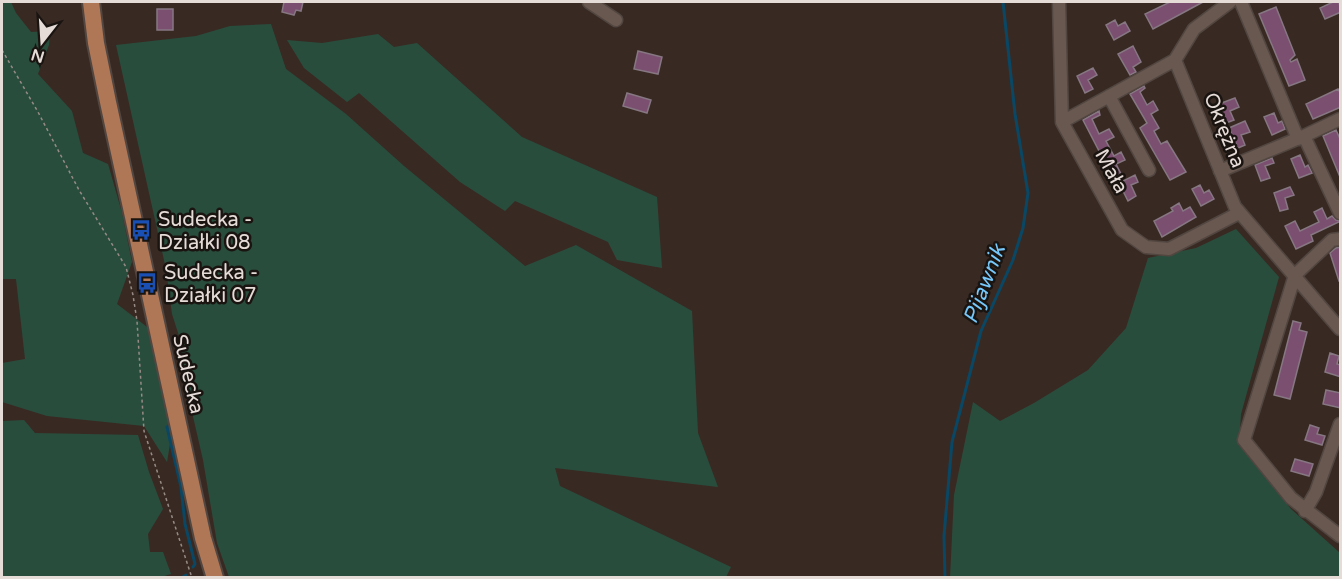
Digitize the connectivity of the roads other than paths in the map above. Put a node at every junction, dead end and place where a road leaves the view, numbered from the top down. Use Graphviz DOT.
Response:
graph roads {
  1 [pos="92,2"];
  2 [pos="589,2"];
  3 [pos="1059,2"];
  4 [pos="1230,2"];
  5 [pos="1241,2"];
  6 [pos="616,20"];
  7 [pos="1175,60"];
  8 [pos="1109,96"];
  9 [pos="1341,119"];
  10 [pos="1062,122"];
  11 [pos="1301,137"];
  12 [pos="1149,170"];
  13 [pos="1220,171"];
  14 [pos="1239,213"];
  15 [pos="1341,213"];
  16 [pos="1341,239"];
  17 [pos="1295,275"];
  18 [pos="1341,329"];
  19 [pos="1341,424"];
  20 [pos="1305,511"];
  21 [pos="1341,536"];
  22 [pos="215,578"];
  1 -- 22 [label="main road, Sudecka"];
  2 -- 6 [label="street"];
  3 -- 10 [label="street, Mała"];
  4 -- 7 [label="street"];
  5 -- 11 [label="street"];
  7 -- 8 [label="street"];
  7 -- 13 [label="street, Okrężna"];
  8 -- 10 [label="street"];
  8 -- 12 [label="street"];
  9 -- 11 [label="street"];
  10 -- 14 [label="street, Mała"];
  11 -- 13 [label="street"];
  11 -- 15 [label="street"];
  13 -- 14 [label="street, Okrężna"];
  14 -- 17 [label="street, Okrężna"];
  16 -- 17 [label="street"];
  17 -- 18 [label="street, Okrężna"];
  17 -- 20 [label="street"];
  19 -- 20 [label="street"];
  20 -- 21 [label="street"];
}
